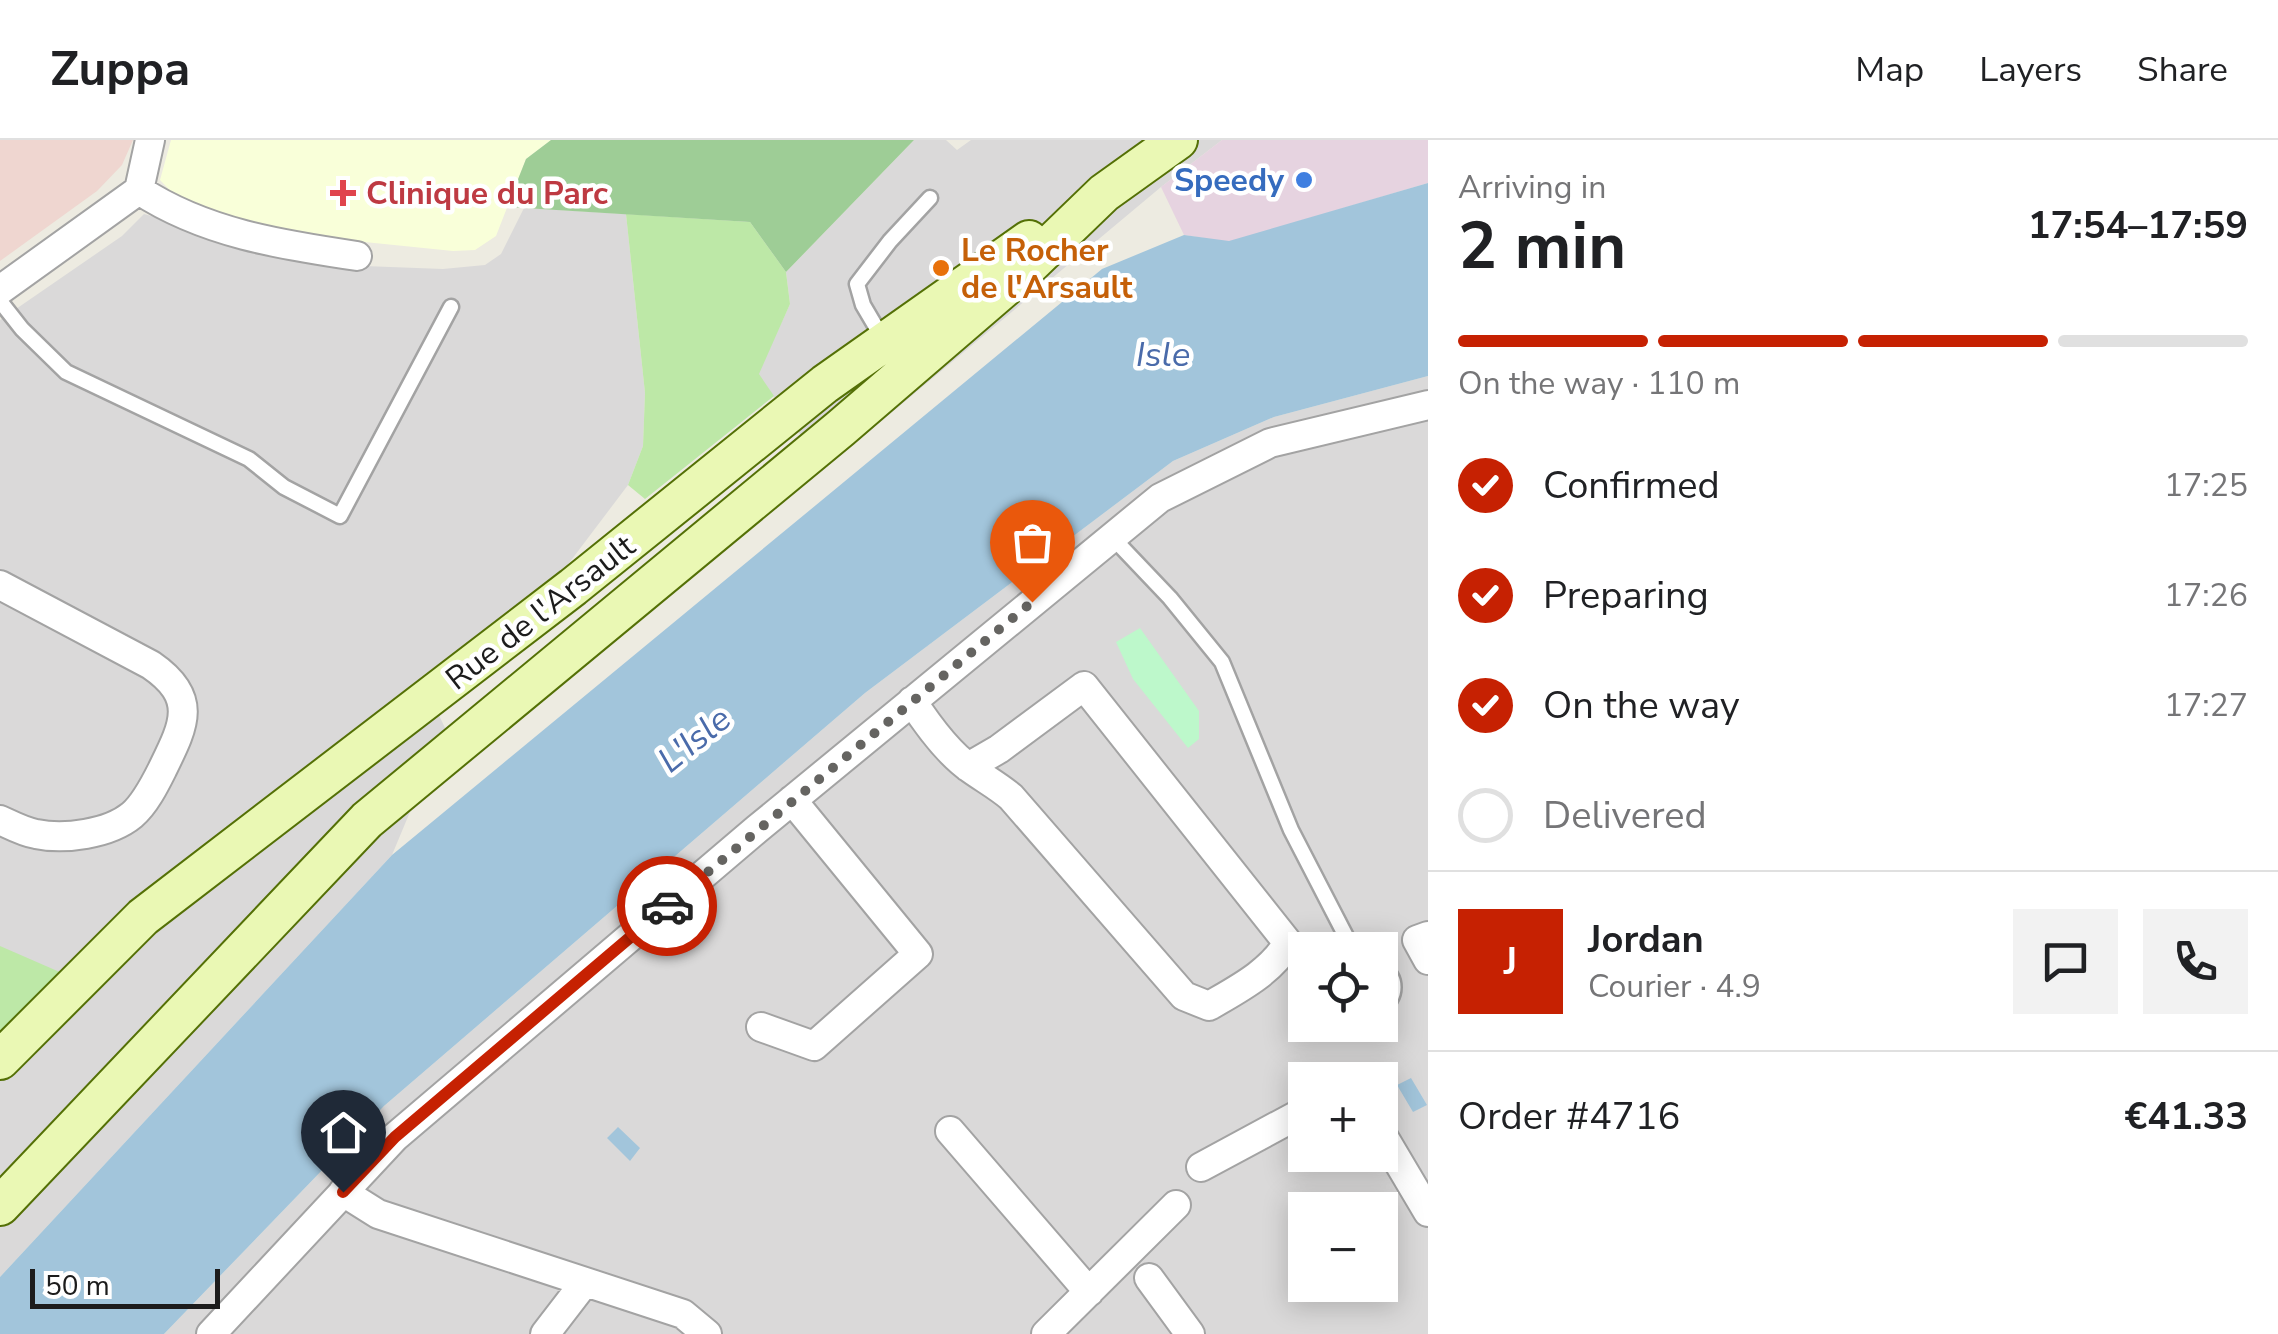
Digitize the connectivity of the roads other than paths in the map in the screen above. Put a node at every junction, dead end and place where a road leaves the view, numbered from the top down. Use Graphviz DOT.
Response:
graph roads {
  1 [pos="150,140"];
  2 [pos="1178,140"];
  3 [pos="139,190"];
  4 [pos="1104,193"];
  5 [pos="930,198"];
  6 [pos="358,256"];
  7 [pos="0,290"];
  8 [pos="0,301"];
  9 [pos="451,308"];
  10 [pos="870,350"];
  11 [pos="909,369"];
  12 [pos="825,384"];
  13 [pos="872,400"];
  14 [pos="1428,405"];
  15 [pos="1112,537"];
  16 [pos="0,584"];
  17 [pos="912,701"];
  18 [pos="968,767"];
  19 [pos="792,800"];
  20 [pos="0,820"];
  21 [pos="1344,932"];
  22 [pos="1428,936"];
  23 [pos="1428,960"];
  24 [pos="761,1027"];
  25 [pos="0,1060"];
  26 [pos="1288,1120"];
  27 [pos="950,1131"];
  28 [pos="1398,1154"];
  29 [pos="1200,1168"];
  30 [pos="1420,1182"];
  31 [pos="343,1192"];
  32 [pos="1176,1205"];
  33 [pos="0,1206"];
  34 [pos="1428,1212"];
  35 [pos="1149,1278"];
  36 [pos="585,1282"];
  37 [pos="1088,1292"];
  38 [pos="210,1334"];
  39 [pos="545,1334"];
  40 [pos="707,1334"];
  41 [pos="1046,1334"];
  42 [pos="1190,1334"];
  1 -- 3 [label="street"];
  2 -- 4 [label="main road"];
  3 -- 6 [label="street"];
  3 -- 7 [label="street"];
  4 -- 10 [label="main road, Rue de l'Arsault"];
  4 -- 11 [label="main road"];
  5 -- 10 [label="lane"];
  8 -- 9 [label="lane"];
  10 -- 11 [label="main road"];
  10 -- 12 [label="main road, Rue de l'Arsault"];
  11 -- 13 [label="main road"];
  12 -- 13 [label="main road"];
  12 -- 25 [label="main road, Rue de l'Arsault"];
  13 -- 33 [label="main road"];
  14 -- 15 [label="street"];
  15 -- 17 [label="street"];
  15 -- 21 [label="lane"];
  16 -- 20 [label="street"];
  17 -- 18 [label="street"];
  17 -- 19 [label="street"];
  18 -- 18 [label="street"];
  19 -- 24 [label="street"];
  19 -- 31 [label="street"];
  22 -- 23 [label="street"];
  26 -- 29 [label="street"];
  27 -- 37 [label="street"];
  28 -- 30 [label="street"];
  30 -- 34 [label="street"];
  31 -- 36 [label="street"];
  31 -- 38 [label="street"];
  32 -- 37 [label="street"];
  35 -- 42 [label="street"];
  36 -- 39 [label="street"];
  36 -- 40 [label="street"];
  37 -- 41 [label="street"];
}
